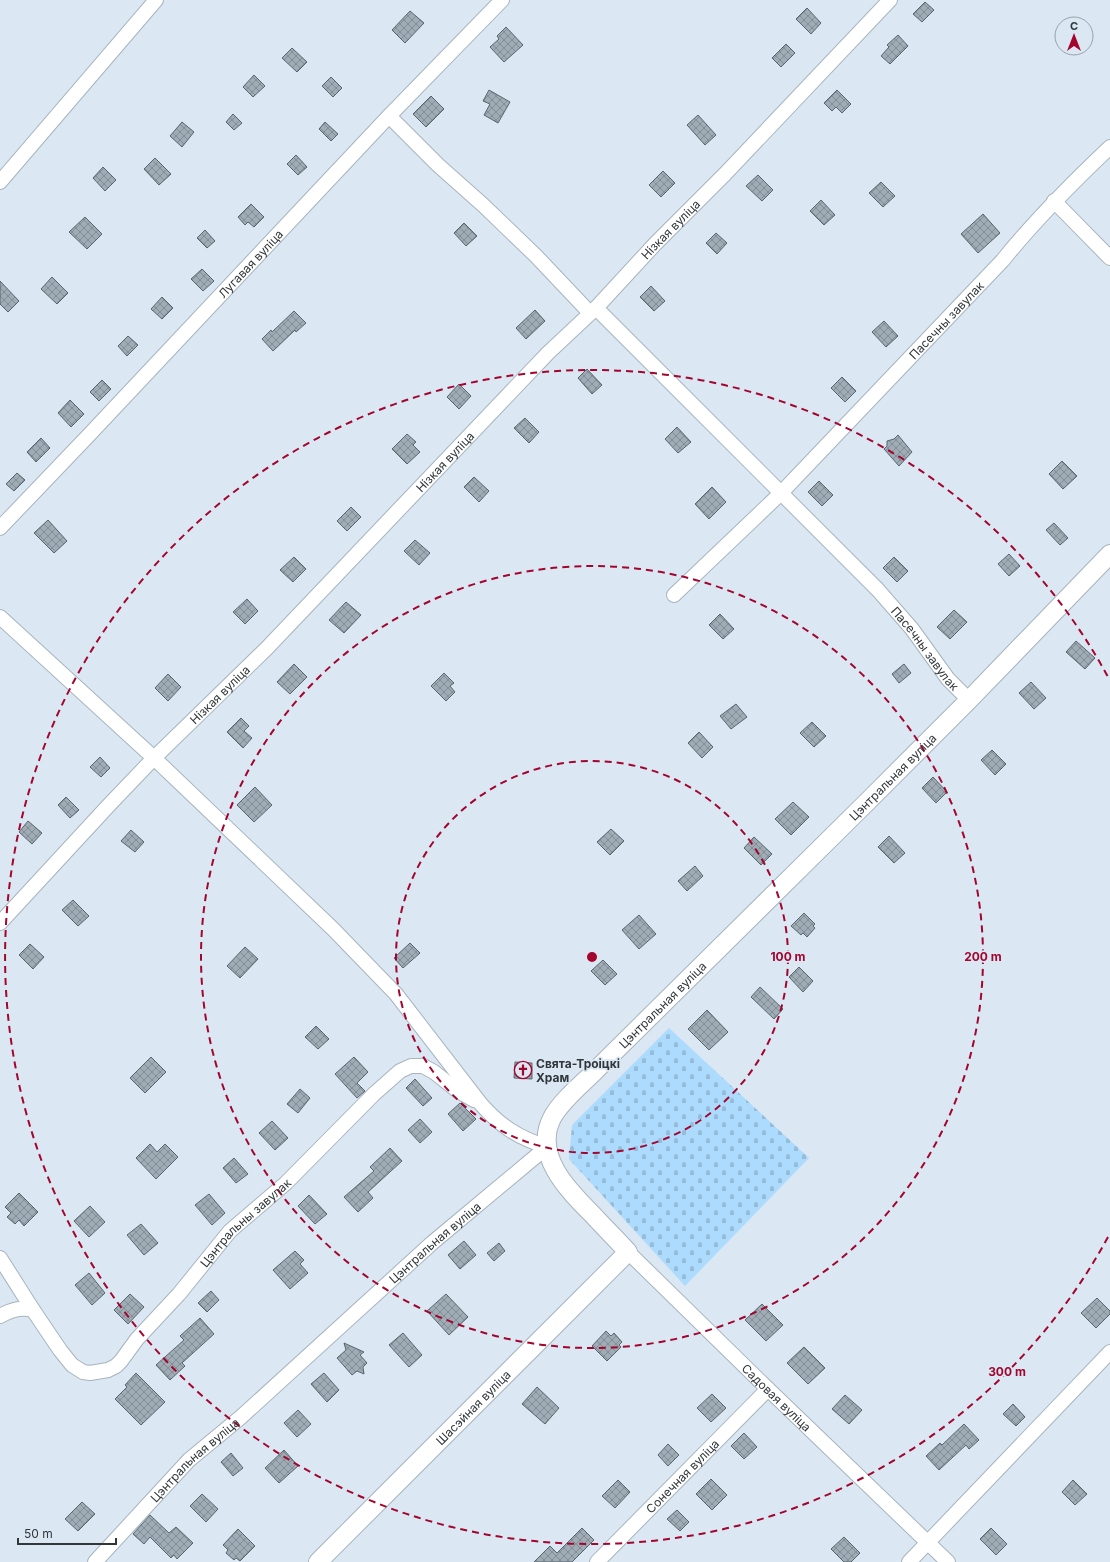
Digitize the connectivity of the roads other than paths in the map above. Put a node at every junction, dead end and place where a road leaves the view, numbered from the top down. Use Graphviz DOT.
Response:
graph roads {
  1 [pos="156,0"];
  2 [pos="502,0"];
  3 [pos="890,0"];
  4 [pos="389,116"];
  5 [pos="1110,147"];
  6 [pos="0,182"];
  7 [pos="1054,201"];
  8 [pos="1110,258"];
  9 [pos="593,311"];
  10 [pos="781,493"];
  11 [pos="0,528"];
  12 [pos="1110,554"];
  13 [pos="674,596"];
  14 [pos="0,617"];
  15 [pos="969,700"];
  16 [pos="154,758"];
  17 [pos="0,923"];
  18 [pos="480,1103"];
  19 [pos="547,1147"];
  20 [pos="628,1252"];
  21 [pos="0,1258"];
  22 [pos="33,1310"];
  23 [pos="0,1316"];
  24 [pos="1110,1352"];
  25 [pos="768,1389"];
  26 [pos="928,1542"];
  27 [pos="95,1562"];
  28 [pos="318,1562"];
  29 [pos="597,1562"];
  30 [pos="908,1562"];
  31 [pos="948,1562"];
  1 -- 6 [label="street"];
  2 -- 4 [label="street, Лугавая вуліца"];
  3 -- 9 [label="street, Нізкая вуліца"];
  4 -- 9 [label="street, Пасечны завулак"];
  4 -- 11 [label="street, Лугавая вуліца"];
  5 -- 7 [label="street, Пасечны завулак"];
  7 -- 8 [label="street"];
  7 -- 10 [label="street, Пасечны завулак"];
  9 -- 10 [label="street, Пасечны завулак"];
  9 -- 16 [label="street, Нізкая вуліца"];
  10 -- 13 [label="street, Пасечны завулак"];
  10 -- 15 [label="street, Пасечны завулак"];
  12 -- 15 [label="main road, Цэнтральная вуліца"];
  14 -- 16 [label="street"];
  15 -- 19 [label="main road, Цэнтральная вуліца"];
  16 -- 17 [label="street, Нізкая вуліца"];
  16 -- 18 [label="street"];
  18 -- 19 [label="street"];
  18 -- 22 [label="street, Цэнтральны завулак"];
  19 -- 20 [label="main road"];
  19 -- 27 [label="street, Цэнтральная вуліца"];
  20 -- 25 [label="street, Садовая вуліца"];
  20 -- 28 [label="main road, Шасэйная вуліца"];
  21 -- 22 [label="street"];
  22 -- 23 [label="street"];
  24 -- 26 [label="street"];
  25 -- 26 [label="street, Садовая вуліца"];
  25 -- 29 [label="street, Сонечная вуліца"];
  26 -- 30 [label="street"];
  26 -- 31 [label="street, Садовая вуліца"];
}
